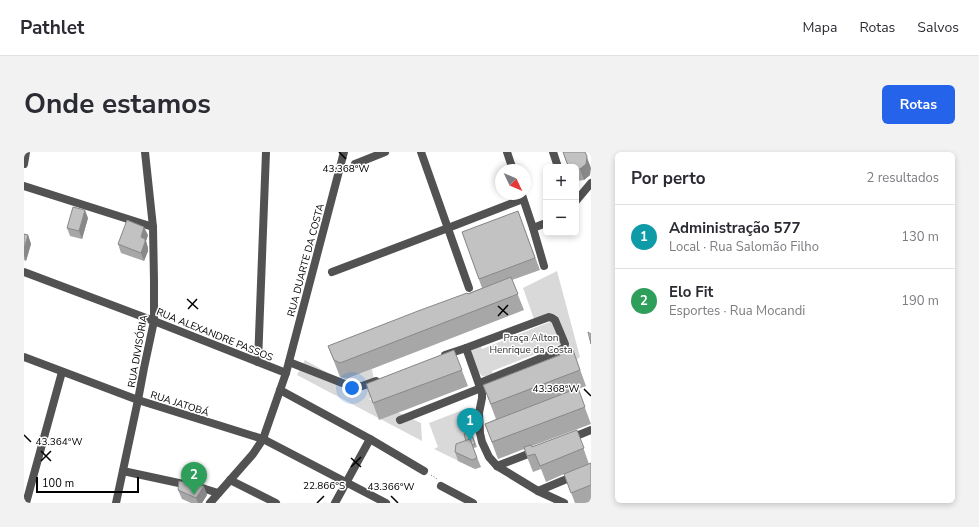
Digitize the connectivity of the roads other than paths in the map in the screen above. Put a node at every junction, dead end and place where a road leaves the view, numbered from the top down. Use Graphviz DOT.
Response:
graph roads {
  1 [pos="26,152"];
  2 [pos="145,152"];
  3 [pos="266,152"];
  4 [pos="344,152"];
  5 [pos="385,152"];
  6 [pos="421,152"];
  7 [pos="507,152"];
  8 [pos="553,152"];
  9 [pos="24,164"];
  10 [pos="355,164"];
  11 [pos="511,164"];
  12 [pos="557,164"];
  13 [pos="591,183"];
  14 [pos="24,186"];
  15 [pos="513,200"];
  16 [pos="524,200"];
  17 [pos="577,200"];
  18 [pos="543,224"];
  19 [pos="153,227"];
  20 [pos="448,228"];
  21 [pos="534,228"];
  22 [pos="544,266"];
  23 [pos="24,272"];
  24 [pos="332,272"];
  25 [pos="469,288"];
  26 [pos="154,321"];
  27 [pos="466,348"];
  28 [pos="24,357"];
  29 [pos="440,357"];
  30 [pos="258,362"];
  31 [pos="289,362"];
  32 [pos="62,372"];
  33 [pos="286,373"];
  34 [pos="384,378"];
  35 [pos="480,386"];
  36 [pos="280,390"];
  37 [pos="138,400"];
  38 [pos="400,420"];
  39 [pos="591,430"];
  40 [pos="370,439"];
  41 [pos="263,440"];
  42 [pos="562,441"];
  43 [pos="540,450"];
  44 [pos="497,466"];
  45 [pos="591,469"];
  46 [pos="123,471"];
  47 [pos="424,471"];
  48 [pos="230,480"];
  49 [pos="346,482"];
  50 [pos="441,486"];
  51 [pos="538,491"];
  52 [pos="218,493"];
  53 [pos="460,500"];
  54 [pos="26,503"];
  55 [pos="116,503"];
  56 [pos="210,503"];
  57 [pos="276,503"];
  58 [pos="335,503"];
  59 [pos="386,503"];
  60 [pos="473,503"];
  61 [pos="564,503"];
  1 -- 9 [label="street"];
  2 -- 19 [label="street, RUA DIVISÓRIA"];
  3 -- 30 [label="street"];
  4 -- 31 [label="street, RUA DUARTE DA COSTA"];
  5 -- 10 [label="street"];
  6 -- 20 [label="street"];
  7 -- 11 [label="street"];
  8 -- 12 [label="street"];
  13 -- 17 [label="street"];
  14 -- 19 [label="street"];
  15 -- 20 [label="street"];
  16 -- 21 [label="street"];
  18 -- 21 [label="street"];
  19 -- 26 [label="street, RUA DIVISÓRIA"];
  20 -- 24 [label="street"];
  20 -- 25 [label="street"];
  21 -- 22 [label="street"];
  23 -- 26 [label="street, RUA ALEXANDRE PASSOS"];
  26 -- 30 [label="street, RUA ALEXANDRE PASSOS"];
  26 -- 37 [label="street, RUA DIVISÓRIA"];
  27 -- 29 [label="street"];
  27 -- 35 [label="street"];
  27 -- 35 [label="street"];
  28 -- 32 [label="street, RUA JATOBÁ"];
  30 -- 33 [label="street, RUA ALEXANDRE PASSOS"];
  31 -- 33 [label="street, RUA DUARTE DA COSTA"];
  31 -- 34 [label="street"];
  32 -- 37 [label="street, RUA JATOBÁ"];
  32 -- 54 [label="street"];
  33 -- 36 [label="street, RUA DUARTE DA COSTA"];
  35 -- 38 [label="street"];
  35 -- 44 [label="street"];
  36 -- 40 [label="street"];
  36 -- 41 [label="street, RUA DUARTE DA COSTA"];
  37 -- 41 [label="street, RUA JATOBÁ"];
  37 -- 46 [label="street, RUA DIVISÓRIA"];
  39 -- 42 [label="street"];
  40 -- 47 [label="street"];
  40 -- 49 [label="street"];
  41 -- 48 [label="street, RUA DUARTE DA COSTA"];
  41 -- 49 [label="street, RUA JATOBÁ"];
  43 -- 44 [label="street"];
  44 -- 51 [label="street"];
  45 -- 51 [label="street"];
  46 -- 52 [label="street"];
  46 -- 55 [label="street, RUA DIVISÓRIA"];
  48 -- 52 [label="street, RUA DUARTE DA COSTA"];
  48 -- 57 [label="street"];
  49 -- 58 [label="street"];
  49 -- 59 [label="street, RUA JATOBÁ"];
  50 -- 53 [label="street"];
  51 -- 61 [label="street"];
  52 -- 56 [label="street, RUA DUARTE DA COSTA"];
  53 -- 60 [label="street"];
}
